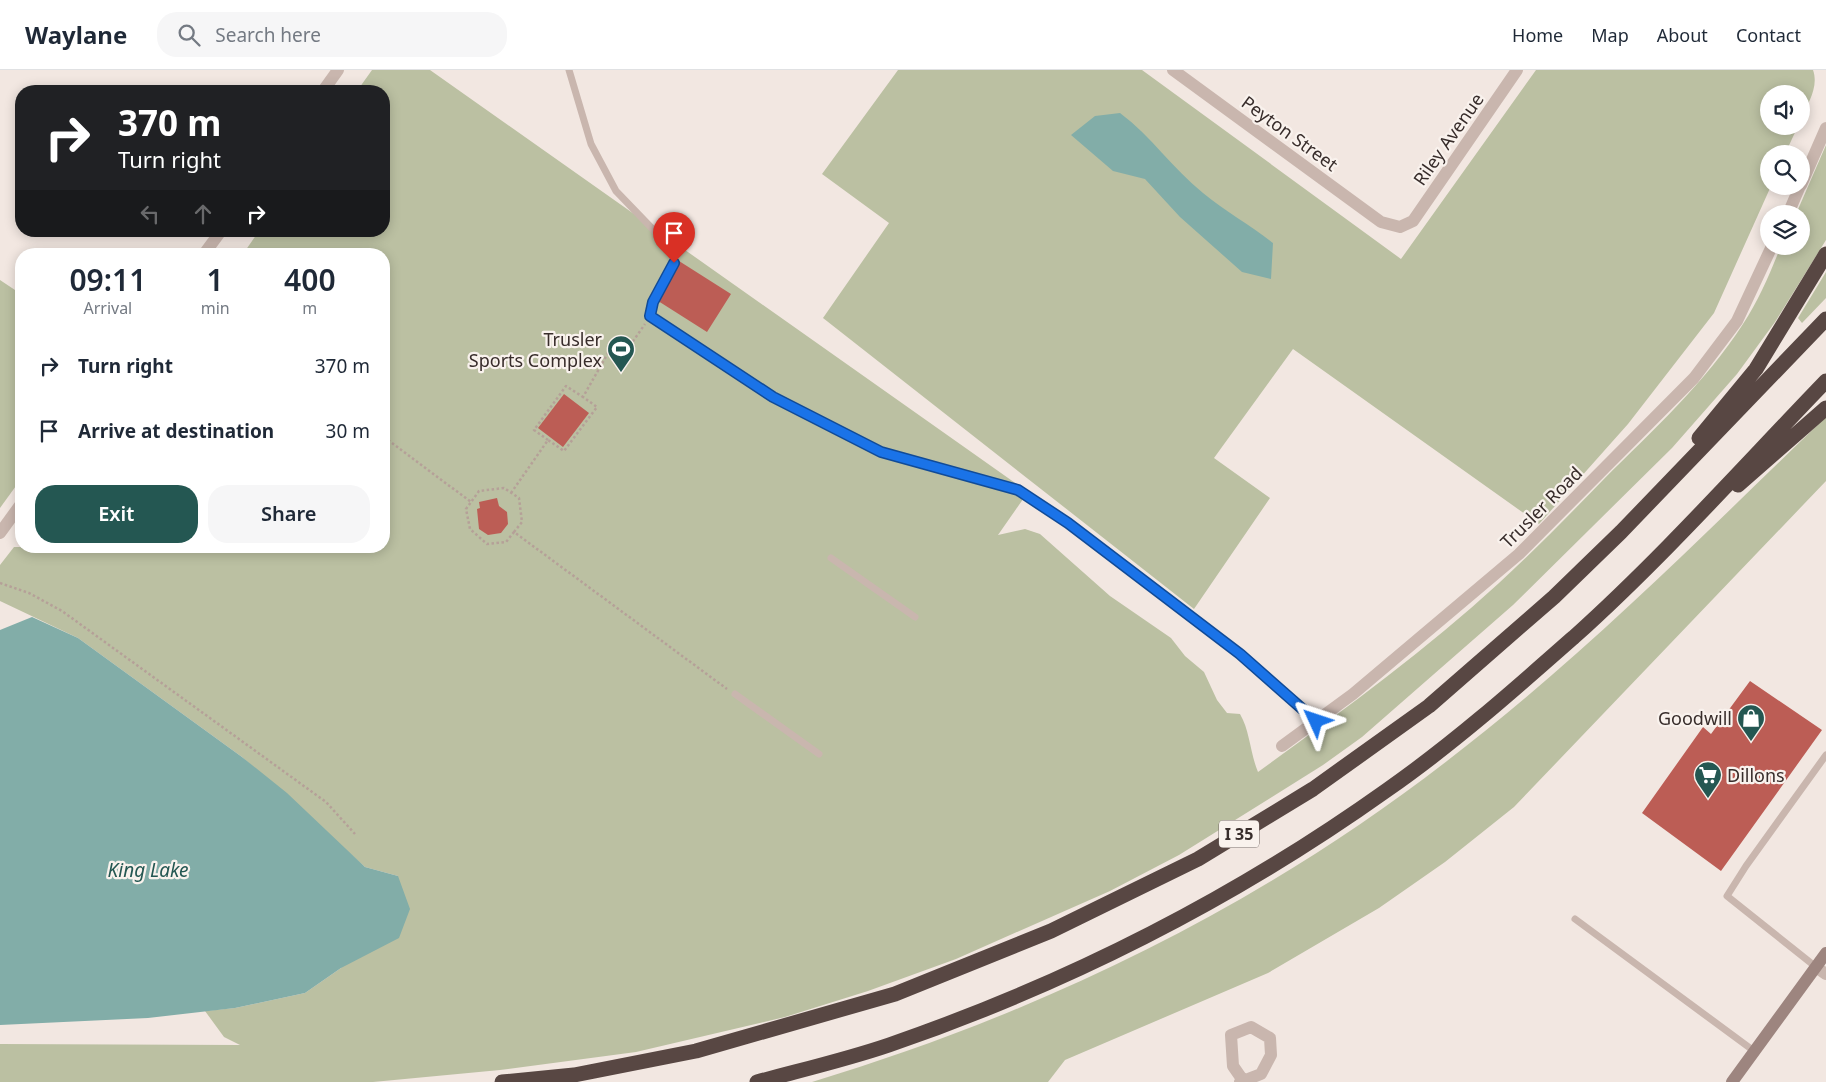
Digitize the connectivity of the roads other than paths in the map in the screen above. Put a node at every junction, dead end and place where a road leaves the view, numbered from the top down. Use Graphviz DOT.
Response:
graph roads {
  1 [pos="338,70"];
  2 [pos="569,70"];
  3 [pos="1173,70"];
  4 [pos="1516,70"];
  5 [pos="327,85"];
  6 [pos="1826,128"];
  7 [pos="1810,164"];
  8 [pos="1387,223"];
  9 [pos="217,237"];
  10 [pos="208,248"];
  11 [pos="1826,254"];
  12 [pos="1768,255"];
  13 [pos="1826,319"];
  14 [pos="1826,381"];
  15 [pos="1826,408"];
  16 [pos="15,512"];
  17 [pos="1621,532"];
  18 [pos="0,533"];
  19 [pos="1660,553"];
  20 [pos="831,558"];
  21 [pos="916,617"];
  22 [pos="735,694"];
  23 [pos="1316,721"];
  24 [pos="1282,746"];
  25 [pos="818,754"];
  26 [pos="1826,755"];
  27 [pos="1575,919"];
  28 [pos="1826,953"];
  29 [pos="1821,970"];
  30 [pos="1754,1051"];
  31 [pos="502,1082"];
  32 [pos="756,1082"];
  33 [pos="1732,1082"];
  1 -- 5 [label="street"];
  2 -- 23 [label="lane"];
  3 -- 8 [label="street, Peyton Street"];
  4 -- 8 [label="street, Riley Avenue"];
  6 -- 7 [label="street"];
  9 -- 10 [label="street"];
  11 -- 17 [label="highway"];
  12 -- 23 [label="street, Trusler Road"];
  13 -- 17 [label="highway, I 35"];
  14 -- 19 [label="highway, I 35"];
  15 -- 19 [label="highway"];
  16 -- 18 [label="street"];
  17 -- 31 [label="highway, I 35"];
  19 -- 32 [label="highway, I 35"];
  20 -- 21 [label="lane"];
  22 -- 25 [label="lane"];
  23 -- 24 [label="street, Trusler Road"];
  26 -- 29 [label="lane"];
  27 -- 30 [label="lane"];
  28 -- 29 [label="main road"];
  29 -- 30 [label="main road"];
  30 -- 33 [label="main road"];
}
